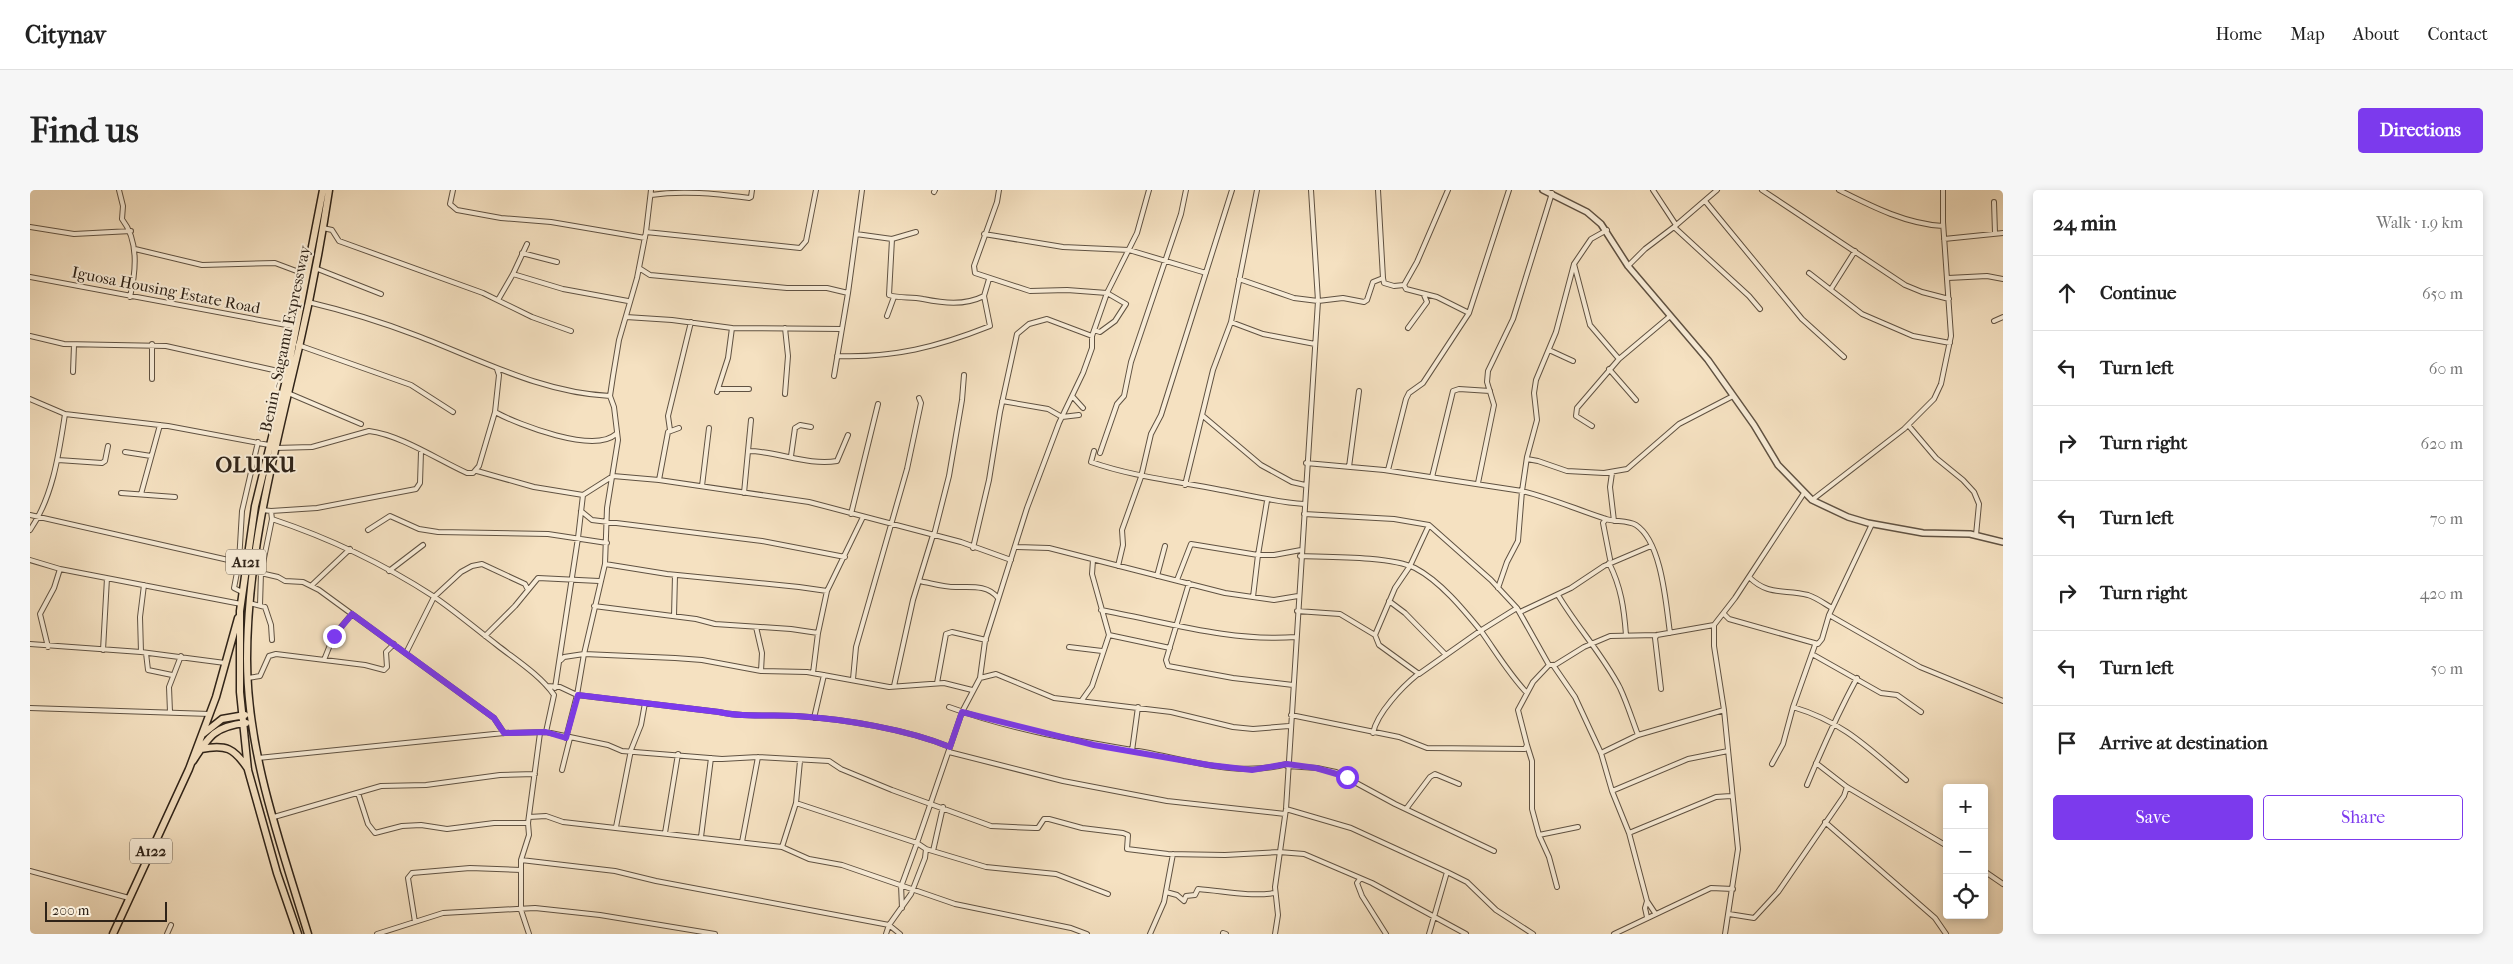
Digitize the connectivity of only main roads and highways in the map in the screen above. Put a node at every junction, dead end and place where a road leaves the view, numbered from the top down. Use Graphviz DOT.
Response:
graph roads {
  1 [pos="322,190"];
  2 [pos="329,190"];
  3 [pos="323,209"];
  4 [pos="296,345"];
  5 [pos="240,607"];
  6 [pos="251,714"];
  7 [pos="242,716"];
  8 [pos="252,722"];
  9 [pos="243,723"];
  10 [pos="200,737"];
  11 [pos="201,749"];
  12 [pos="189,769"];
  13 [pos="248,770"];
  14 [pos="113,934"];
  15 [pos="298,934"];
  16 [pos="308,934"];
  1 -- 3 [label="highway, A121"];
  2 -- 3 [label="highway, Benin - Sagamu Expressway / A121"];
  3 -- 4 [label="highway, A121"];
  3 -- 4 [label="highway, Benin - Sagamu Expressway / A121"];
  4 -- 5 [label="highway, A121"];
  4 -- 6 [label="highway, Benin - Sagamu Expressway / A121"];
  5 -- 7 [label="highway, A121"];
  5 -- 10 [label="highway"];
  6 -- 7 [label="highway"];
  6 -- 8 [label="highway, Benin - Sagamu Expressway / A121"];
  7 -- 9 [label="highway, A121"];
  7 -- 10 [label="highway"];
  8 -- 9 [label="highway, A122"];
  8 -- 16 [label="highway, Benin - Sagamu Expressway / A121"];
  9 -- 11 [label="highway, A122"];
  9 -- 13 [label="highway, A121"];
  10 -- 12 [label="highway, A122"];
  11 -- 12 [label="highway, A122"];
  11 -- 13 [label="highway"];
  12 -- 14 [label="highway, A122"];
  13 -- 15 [label="highway, A121"];
}
